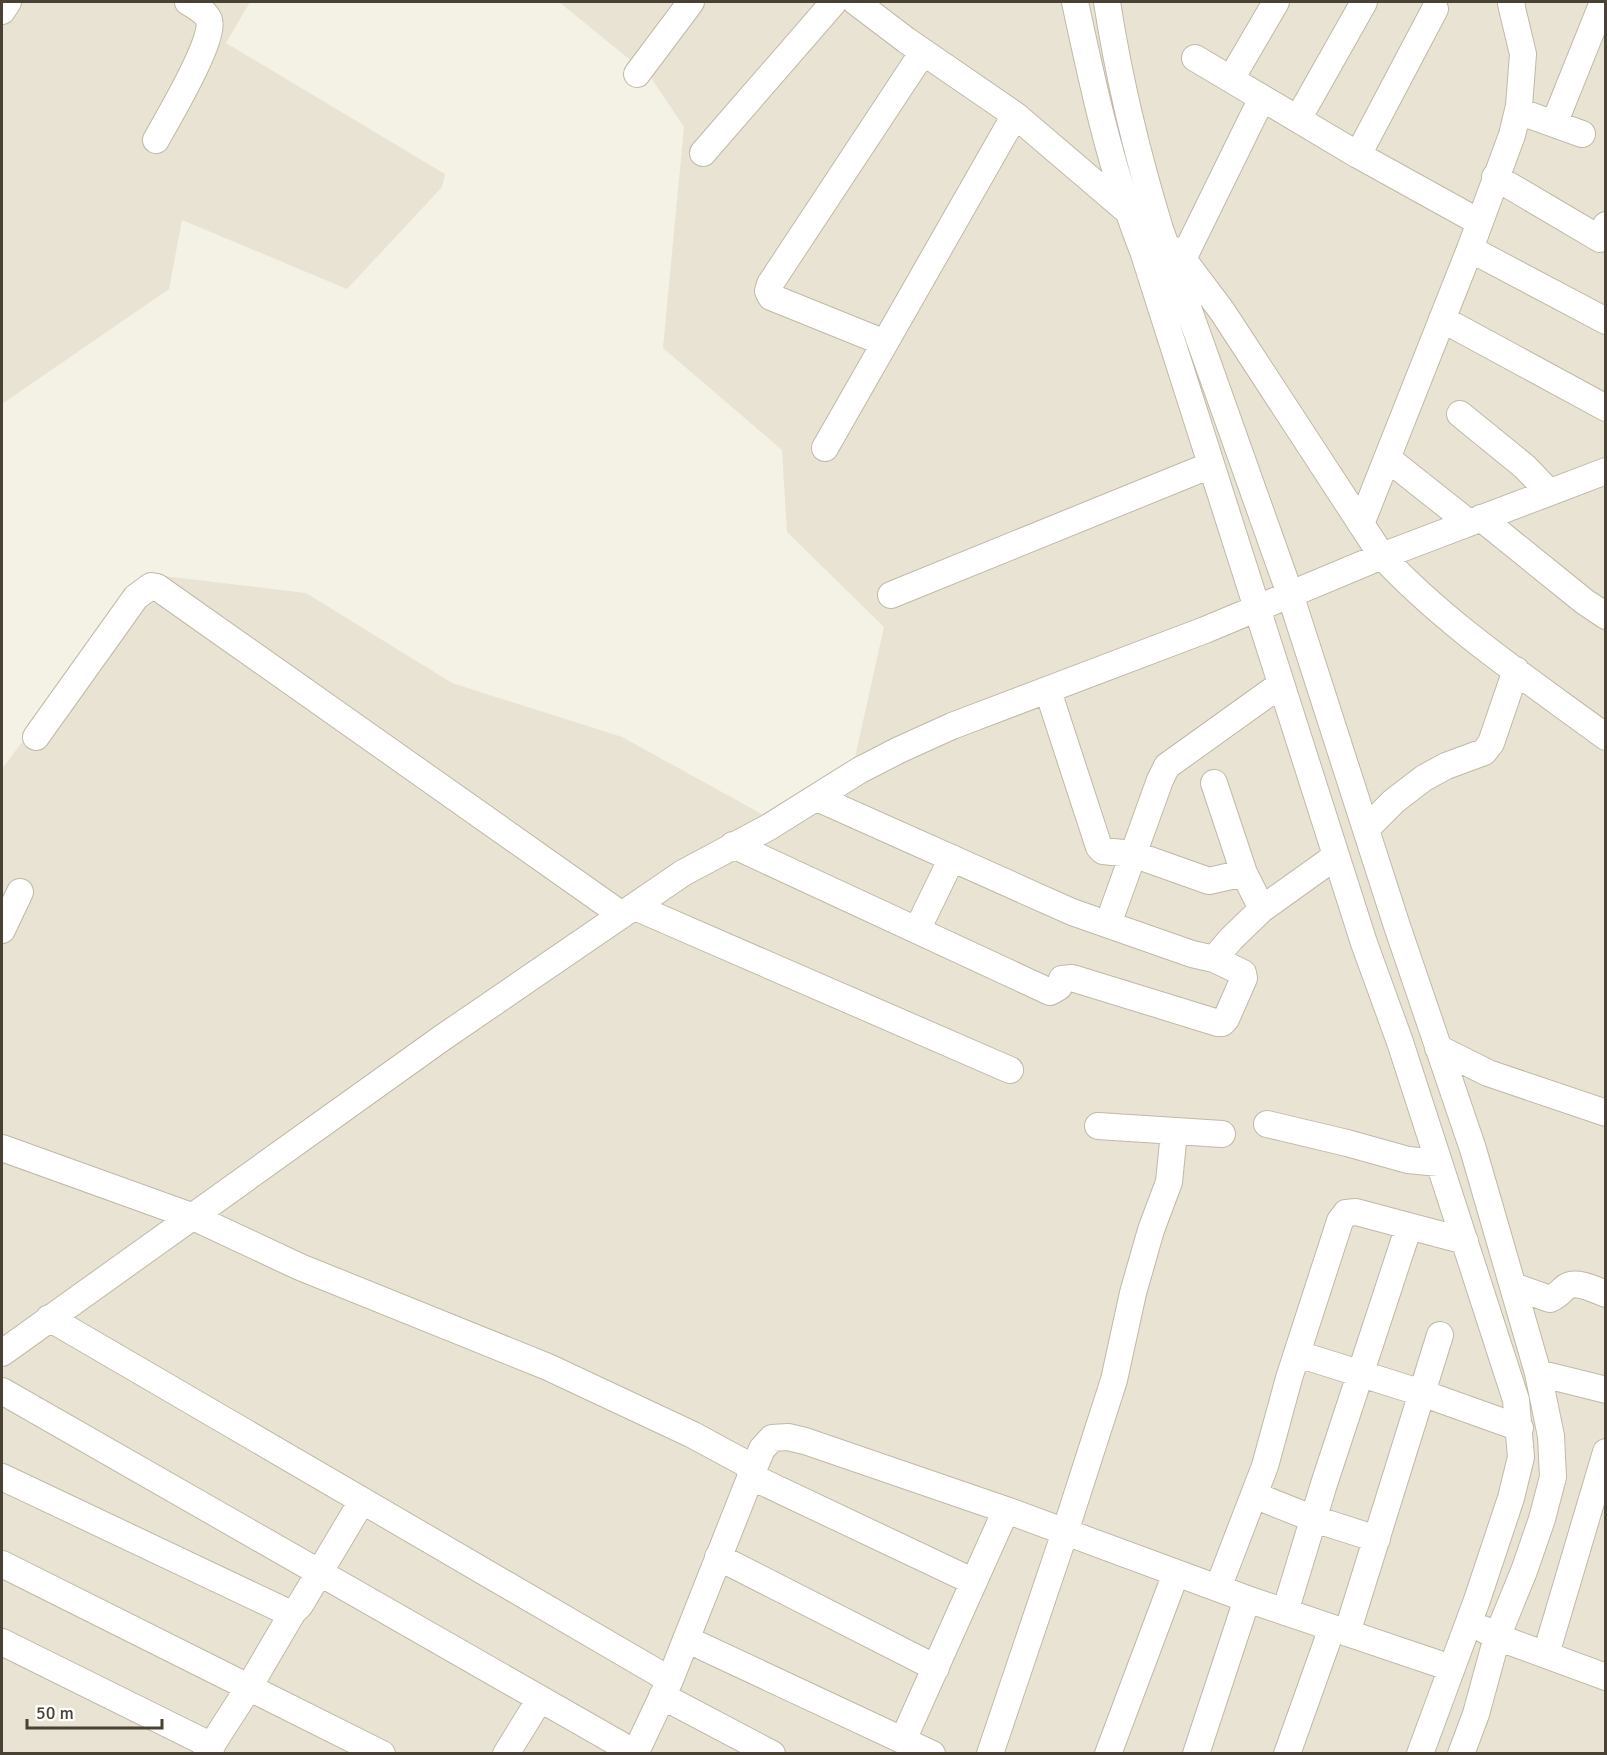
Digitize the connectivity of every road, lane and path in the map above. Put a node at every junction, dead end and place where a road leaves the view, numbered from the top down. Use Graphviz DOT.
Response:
graph roads {
  1 [pos="8,2"];
  2 [pos="188,2"];
  3 [pos="691,2"];
  4 [pos="834,2"];
  5 [pos="856,2"];
  6 [pos="1075,2"];
  7 [pos="1107,2"];
  8 [pos="1276,2"];
  9 [pos="1364,2"];
  10 [pos="1510,2"];
  11 [pos="1603,2"];
  12 [pos="1435,9"];
  13 [pos="2,11"];
  14 [pos="923,52"];
  15 [pos="1196,58"];
  16 [pos="637,74"];
  17 [pos="1231,79"];
  18 [pos="1262,98"];
  19 [pos="1518,111"];
  20 [pos="1016,115"];
  21 [pos="1298,119"];
  22 [pos="1554,124"];
  23 [pos="1582,134"];
  24 [pos="156,140"];
  25 [pos="703,153"];
  26 [pos="1358,155"];
  27 [pos="1495,177"];
  28 [pos="1144,221"];
  29 [pos="1479,222"];
  30 [pos="1604,235"];
  31 [pos="1470,249"];
  32 [pos="1183,259"];
  33 [pos="1442,319"];
  34 [pos="1605,321"];
  35 [pos="885,343"];
  36 [pos="1605,408"];
  37 [pos="1460,414"];
  38 [pos="825,448"];
  39 [pos="1387,458"];
  40 [pos="1211,465"];
  41 [pos="1605,471"];
  42 [pos="1549,492"];
  43 [pos="1475,520"];
  44 [pos="1361,524"];
  45 [pos="1382,556"];
  46 [pos="891,595"];
  47 [pos="1274,601"];
  48 [pos="1605,616"];
  49 [pos="1516,670"];
  50 [pos="1280,685"];
  51 [pos="1048,692"];
  52 [pos="36,737"];
  53 [pos="1605,737"];
  54 [pos="1214,783"];
  55 [pos="818,798"];
  56 [pos="1366,829"];
  57 [pos="734,845"];
  58 [pos="1133,854"];
  59 [pos="1336,856"];
  60 [pos="952,858"];
  61 [pos="1244,873"];
  62 [pos="20,892"];
  63 [pos="1262,909"];
  64 [pos="628,911"];
  65 [pos="1108,924"];
  66 [pos="2,930"];
  67 [pos="917,930"];
  68 [pos="1380,937"];
  69 [pos="1214,960"];
  70 [pos="1438,1048"];
  71 [pos="1010,1070"];
  72 [pos="1605,1113"];
  73 [pos="1268,1124"];
  74 [pos="1098,1126"];
  75 [pos="1174,1132"];
  76 [pos="1222,1134"];
  77 [pos="2,1148"];
  78 [pos="1439,1163"];
  79 [pos="191,1216"];
  80 [pos="1409,1226"];
  81 [pos="1465,1241"];
  82 [pos="1513,1286"];
  83 [pos="1605,1294"];
  84 [pos="49,1318"];
  85 [pos="1440,1335"];
  86 [pos="2,1353"];
  87 [pos="1298,1354"];
  88 [pos="1538,1373"];
  89 [pos="1360,1374"];
  90 [pos="1605,1390"];
  91 [pos="2,1391"];
  92 [pos="1422,1393"];
  93 [pos="1520,1428"];
  94 [pos="1605,1452"];
  95 [pos="752,1472"];
  96 [pos="2,1477"];
  97 [pos="1254,1496"];
  98 [pos="362,1501"];
  99 [pos="1006,1510"];
  100 [pos="1314,1519"];
  101 [pos="1065,1532"];
  102 [pos="1377,1539"];
  103 [pos="718,1557"];
  104 [pos="2,1564"];
  105 [pos="320,1573"];
  106 [pos="1176,1573"];
  107 [pos="974,1582"];
  108 [pos="1218,1588"];
  109 [pos="1247,1599"];
  110 [pos="293,1612"];
  111 [pos="1285,1612"];
  112 [pos="1482,1629"];
  113 [pos="1340,1630"];
  114 [pos="686,1640"];
  115 [pos="2,1642"];
  116 [pos="1546,1654"];
  117 [pos="936,1668"];
  118 [pos="1451,1668"];
  119 [pos="1605,1677"];
  120 [pos="249,1687"];
  121 [pos="666,1688"];
  122 [pos="540,1699"];
  123 [pos="903,1740"];
  124 [pos="209,1750"];
  125 [pos="635,1753"];
  126 [pos="382,1754"];
  127 [pos="506,1754"];
  128 [pos="772,1754"];
  129 [pos="933,1754"];
  130 [pos="990,1754"];
  131 [pos="1108,1754"];
  132 [pos="1196,1754"];
  133 [pos="1287,1754"];
  134 [pos="1420,1754"];
  135 [pos="1461,1754"];
  1 -- 13 [label="street"];
  2 -- 24 [label="street"];
  3 -- 16 [label="street"];
  4 -- 25 [label="street"];
  5 -- 14 [label="street"];
  6 -- 28 [label="street"];
  7 -- 28 [label="street"];
  8 -- 17 [label="street"];
  9 -- 21 [label="street"];
  10 -- 19 [label="street"];
  11 -- 22 [label="street"];
  12 -- 26 [label="street"];
  14 -- 20 [label="street"];
  14 -- 35 [label="street"];
  15 -- 17 [label="street"];
  17 -- 18 [label="street"];
  18 -- 21 [label="street"];
  18 -- 32 [label="street"];
  19 -- 22 [label="street"];
  19 -- 27 [label="street"];
  20 -- 28 [label="street"];
  20 -- 35 [label="street"];
  21 -- 26 [label="street"];
  22 -- 23 [label="street"];
  26 -- 29 [label="street"];
  27 -- 29 [label="street"];
  27 -- 30 [label="street"];
  28 -- 32 [label="street"];
  28 -- 40 [label="street"];
  28 -- 47 [label="street"];
  29 -- 31 [label="street"];
  31 -- 33 [label="street"];
  31 -- 34 [label="street"];
  32 -- 44 [label="street"];
  33 -- 36 [label="street"];
  33 -- 39 [label="street"];
  35 -- 38 [label="street"];
  37 -- 42 [label="street"];
  39 -- 43 [label="street"];
  39 -- 44 [label="street"];
  40 -- 46 [label="street"];
  40 -- 47 [label="street"];
  41 -- 42 [label="street"];
  42 -- 43 [label="street"];
  43 -- 45 [label="street"];
  43 -- 48 [label="street"];
  44 -- 45 [label="street"];
  45 -- 47 [label="street"];
  45 -- 49 [label="street"];
  47 -- 50 [label="street"];
  47 -- 51 [label="street"];
  47 -- 56 [label="street"];
  49 -- 53 [label="street"];
  49 -- 56 [label="street"];
  50 -- 58 [label="street"];
  50 -- 59 [label="street"];
  51 -- 55 [label="street"];
  51 -- 58 [label="street"];
  52 -- 64 [label="street"];
  54 -- 61 [label="street"];
  55 -- 57 [label="street"];
  55 -- 60 [label="street"];
  56 -- 68 [label="street"];
  57 -- 64 [label="street"];
  57 -- 67 [label="street"];
  58 -- 61 [label="street"];
  58 -- 65 [label="street"];
  59 -- 63 [label="street"];
  59 -- 68 [label="street"];
  60 -- 65 [label="street"];
  60 -- 67 [label="street"];
  61 -- 63 [label="street"];
  62 -- 66 [label="street"];
  63 -- 69 [label="street"];
  64 -- 71 [label="street"];
  64 -- 79 [label="street"];
  65 -- 69 [label="street"];
  67 -- 69 [label="street"];
  68 -- 70 [label="street"];
  68 -- 78 [label="street"];
  70 -- 72 [label="street"];
  70 -- 82 [label="street"];
  73 -- 78 [label="street"];
  74 -- 75 [label="street"];
  75 -- 76 [label="street"];
  75 -- 101 [label="street"];
  77 -- 79 [label="street"];
  78 -- 81 [label="street"];
  79 -- 84 [label="street"];
  79 -- 95 [label="street"];
  80 -- 81 [label="street"];
  80 -- 87 [label="street"];
  80 -- 89 [label="street"];
  81 -- 93 [label="street"];
  82 -- 83 [label="street"];
  82 -- 88 [label="street"];
  84 -- 86 [label="street"];
  84 -- 98 [label="street"];
  85 -- 92 [label="street"];
  87 -- 89 [label="street"];
  87 -- 97 [label="street"];
  88 -- 90 [label="street"];
  88 -- 112 [label="street"];
  89 -- 92 [label="street"];
  89 -- 100 [label="street"];
  91 -- 105 [label="street"];
  92 -- 93 [label="street"];
  92 -- 102 [label="street"];
  93 -- 112 [label="street"];
  94 -- 116 [label="street"];
  95 -- 99 [label="street"];
  95 -- 103 [label="street"];
  95 -- 107 [label="street"];
  96 -- 110 [label="street"];
  97 -- 100 [label="street"];
  97 -- 108 [label="street"];
  98 -- 105 [label="street"];
  98 -- 121 [label="street"];
  99 -- 101 [label="street"];
  99 -- 107 [label="street"];
  100 -- 102 [label="street"];
  100 -- 111 [label="street"];
  101 -- 106 [label="street"];
  101 -- 130 [label="street"];
  102 -- 113 [label="street"];
  103 -- 114 [label="street"];
  103 -- 117 [label="street"];
  104 -- 120 [label="street"];
  105 -- 110 [label="street"];
  105 -- 122 [label="street"];
  106 -- 108 [label="street"];
  106 -- 131 [label="street"];
  107 -- 117 [label="street"];
  108 -- 109 [label="street"];
  109 -- 111 [label="street"];
  109 -- 132 [label="street"];
  110 -- 120 [label="street"];
  111 -- 113 [label="street"];
  112 -- 116 [label="street"];
  112 -- 118 [label="street"];
  112 -- 135 [label="street"];
  113 -- 118 [label="street"];
  113 -- 133 [label="street"];
  114 -- 121 [label="street"];
  114 -- 123 [label="street"];
  115 -- 124 [label="street"];
  116 -- 119 [label="street"];
  117 -- 123 [label="street"];
  118 -- 134 [label="street"];
  120 -- 124 [label="street"];
  120 -- 126 [label="street"];
  121 -- 125 [label="street"];
  121 -- 128 [label="street"];
  122 -- 125 [label="street"];
  122 -- 127 [label="street"];
  123 -- 129 [label="street"];
}
